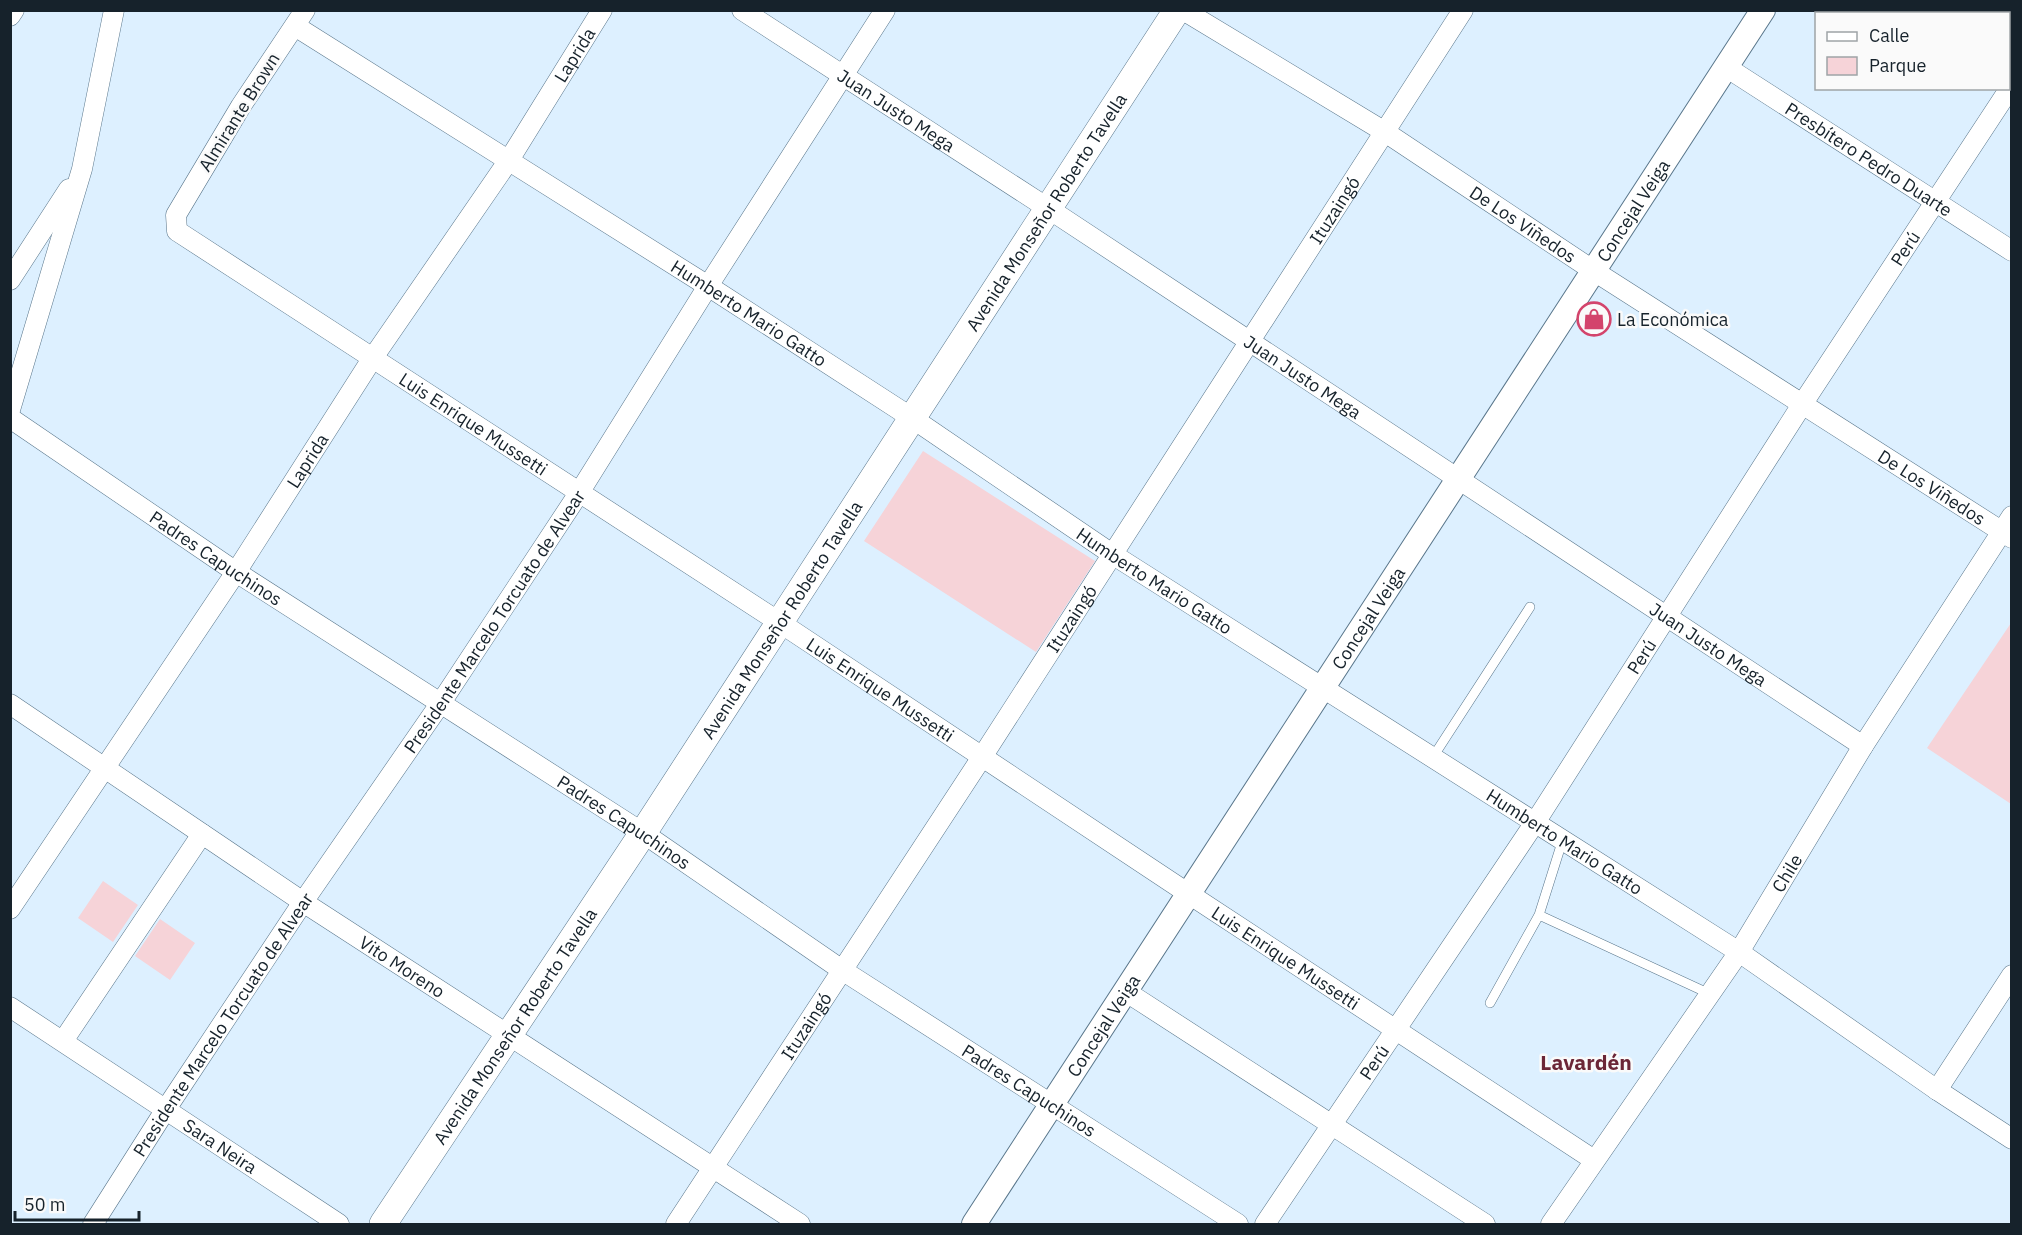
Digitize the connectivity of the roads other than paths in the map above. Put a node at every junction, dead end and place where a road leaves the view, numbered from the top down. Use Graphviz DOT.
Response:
graph roads {
  1 [pos="14,10"];
  2 [pos="114,10"];
  3 [pos="602,10"];
  4 [pos="742,10"];
  5 [pos="885,10"];
  6 [pos="1177,10"];
  7 [pos="1183,10"];
  8 [pos="1463,10"];
  9 [pos="1763,10"];
  10 [pos="10,16"];
  11 [pos="300,18"];
  12 [pos="1726,67"];
  13 [pos="844,76"];
  14 [pos="2009,90"];
  15 [pos="1385,132"];
  16 [pos="509,160"];
  17 [pos="82,169"];
  18 [pos="1936,202"];
  19 [pos="1049,209"];
  20 [pos="176,215"];
  21 [pos="2012,251"];
  22 [pos="1594,271"];
  23 [pos="10,280"];
  24 [pos="708,286"];
  25 [pos="1250,342"];
  26 [pos="372,359"];
  27 [pos="1803,403"];
  28 [pos="10,410"];
  29 [pos="10,418"];
  30 [pos="912,418"];
  31 [pos="1458,479"];
  32 [pos="579,493"];
  33 [pos="2008,528"];
  34 [pos="1112,554"];
  35 [pos="236,572"];
  36 [pos="1530,607"];
  37 [pos="1668,617"];
  38 [pos="779,622"];
  39 [pos="1322,688"];
  40 [pos="10,704"];
  41 [pos="440,704"];
  42 [pos="1863,746"];
  43 [pos="981,757"];
  44 [pos="1433,757"];
  45 [pos="104,768"];
  46 [pos="1536,821"];
  47 [pos="643,833"];
  48 [pos="202,834"];
  49 [pos="1563,839"];
  50 [pos="1189,894"];
  51 [pos="303,902"];
  52 [pos="10,909"];
  53 [pos="1539,915"];
  54 [pos="1739,952"];
  55 [pos="842,970"];
  56 [pos="2012,975"];
  57 [pos="1125,991"];
  58 [pos="1710,994"];
  59 [pos="1490,1003"];
  60 [pos="10,1007"];
  61 [pos="1395,1029"];
  62 [pos="509,1036"];
  63 [pos="63,1041"];
  64 [pos="1937,1090"];
  65 [pos="1052,1104"];
  66 [pos="166,1109"];
  67 [pos="1331,1125"];
  68 [pos="2012,1139"];
  69 [pos="1594,1160"];
  70 [pos="713,1167"];
  71 [pos="93,1224"];
  72 [pos="339,1224"];
  73 [pos="383,1224"];
  74 [pos="676,1224"];
  75 [pos="800,1224"];
  76 [pos="974,1224"];
  77 [pos="1238,1224"];
  78 [pos="1265,1224"];
  79 [pos="1485,1224"];
  80 [pos="1551,1224"];
  1 -- 10 [label="street"];
  2 -- 17 [label="street"];
  3 -- 16 [label="street, Laprida"];
  4 -- 13 [label="street, Juan Justo Mega"];
  5 -- 13 [label="street, Presidente Marcelo Torcuato de Alvear"];
  6 -- 19 [label="main road, Avenida Monseñor Roberto Tavella"];
  7 -- 15 [label="street, De Los Viñedos"];
  8 -- 15 [label="street, Ituzaingó"];
  9 -- 12 [label="street, Concejal Veiga"];
  11 -- 16 [label="street, Humberto Mario Gatto"];
  11 -- 20 [label="street, Almirante Brown"];
  12 -- 18 [label="street, Presbítero Pedro Duarte"];
  12 -- 22 [label="street, Concejal Veiga"];
  13 -- 19 [label="street, Juan Justo Mega"];
  13 -- 24 [label="street, Presidente Marcelo Torcuato de Alvear"];
  14 -- 18 [label="street, Perú"];
  15 -- 22 [label="street, De Los Viñedos"];
  15 -- 25 [label="street, Ituzaingó"];
  16 -- 24 [label="street, Humberto Mario Gatto"];
  16 -- 26 [label="street, Laprida"];
  17 -- 23 [label="street"];
  17 -- 28 [label="street"];
  18 -- 21 [label="street, Presbítero Pedro Duarte"];
  18 -- 27 [label="street, Perú"];
  19 -- 25 [label="street, Juan Justo Mega"];
  19 -- 30 [label="main road, Avenida Monseñor Roberto Tavella"];
  20 -- 26 [label="street, Luis Enrique Mussetti"];
  22 -- 27 [label="street, De Los Viñedos"];
  22 -- 31 [label="street, Concejal Veiga"];
  24 -- 30 [label="street, Humberto Mario Gatto"];
  24 -- 32 [label="street, Presidente Marcelo Torcuato de Alvear"];
  25 -- 31 [label="street, Juan Justo Mega"];
  25 -- 34 [label="street, Ituzaingó"];
  26 -- 32 [label="street, Luis Enrique Mussetti"];
  26 -- 35 [label="street, Laprida"];
  27 -- 33 [label="street, De Los Viñedos"];
  27 -- 37 [label="street, Perú"];
  29 -- 35 [label="street, Padres Capuchinos"];
  30 -- 34 [label="street, Humberto Mario Gatto"];
  30 -- 38 [label="main road, Avenida Monseñor Roberto Tavella"];
  31 -- 37 [label="street, Juan Justo Mega"];
  31 -- 39 [label="street, Concejal Veiga"];
  32 -- 38 [label="street, Luis Enrique Mussetti"];
  32 -- 41 [label="street, Presidente Marcelo Torcuato de Alvear"];
  33 -- 42 [label="street, Chile"];
  34 -- 39 [label="street, Humberto Mario Gatto"];
  34 -- 43 [label="street, Ituzaingó"];
  35 -- 41 [label="street, Padres Capuchinos"];
  35 -- 45 [label="street, Laprida"];
  36 -- 44 [label="lane"];
  37 -- 42 [label="street, Juan Justo Mega"];
  37 -- 46 [label="street, Perú"];
  38 -- 43 [label="street, Luis Enrique Mussetti"];
  38 -- 47 [label="main road, Avenida Monseñor Roberto Tavella"];
  39 -- 44 [label="street, Humberto Mario Gatto"];
  39 -- 50 [label="street, Concejal Veiga"];
  40 -- 45 [label="street, Vito Moreno"];
  41 -- 47 [label="street, Padres Capuchinos"];
  41 -- 51 [label="street, Presidente Marcelo Torcuato de Alvear"];
  42 -- 54 [label="street, Chile"];
  43 -- 50 [label="street, Luis Enrique Mussetti"];
  43 -- 55 [label="street, Ituzaingó"];
  44 -- 46 [label="street, Humberto Mario Gatto"];
  45 -- 48 [label="street, Vito Moreno"];
  45 -- 52 [label="street, Laprida"];
  46 -- 49 [label="street, Humberto Mario Gatto"];
  46 -- 61 [label="street, Perú"];
  47 -- 55 [label="street, Padres Capuchinos"];
  47 -- 62 [label="main road, Avenida Monseñor Roberto Tavella"];
  48 -- 51 [label="street, Vito Moreno"];
  48 -- 63 [label="street"];
  49 -- 53 [label="lane"];
  49 -- 54 [label="street, Humberto Mario Gatto"];
  50 -- 57 [label="street, Concejal Veiga"];
  50 -- 61 [label="street, Luis Enrique Mussetti"];
  51 -- 62 [label="street, Vito Moreno"];
  51 -- 66 [label="street, Presidente Marcelo Torcuato de Alvear"];
  53 -- 58 [label="lane"];
  53 -- 59 [label="lane"];
  54 -- 58 [label="street, Chile"];
  54 -- 64 [label="street, Humberto Mario Gatto"];
  55 -- 65 [label="street, Padres Capuchinos"];
  55 -- 70 [label="street, Ituzaingó"];
  56 -- 64 [label="street"];
  57 -- 65 [label="street, Concejal Veiga"];
  57 -- 67 [label="street"];
  58 -- 69 [label="street, Chile"];
  60 -- 63 [label="street, Sara Neira"];
  61 -- 67 [label="street, Perú"];
  61 -- 69 [label="street, Luis Enrique Mussetti"];
  62 -- 70 [label="street, Vito Moreno"];
  62 -- 73 [label="main road, Avenida Monseñor Roberto Tavella"];
  63 -- 66 [label="street, Sara Neira"];
  64 -- 68 [label="street, Humberto Mario Gatto"];
  65 -- 76 [label="street, Concejal Veiga"];
  65 -- 77 [label="street, Padres Capuchinos"];
  66 -- 71 [label="street, Presidente Marcelo Torcuato de Alvear"];
  66 -- 72 [label="street, Sara Neira"];
  67 -- 78 [label="street, Perú"];
  67 -- 79 [label="street"];
  69 -- 80 [label="street, Chile"];
  70 -- 74 [label="street, Ituzaingó"];
  70 -- 75 [label="street, Vito Moreno"];
}
